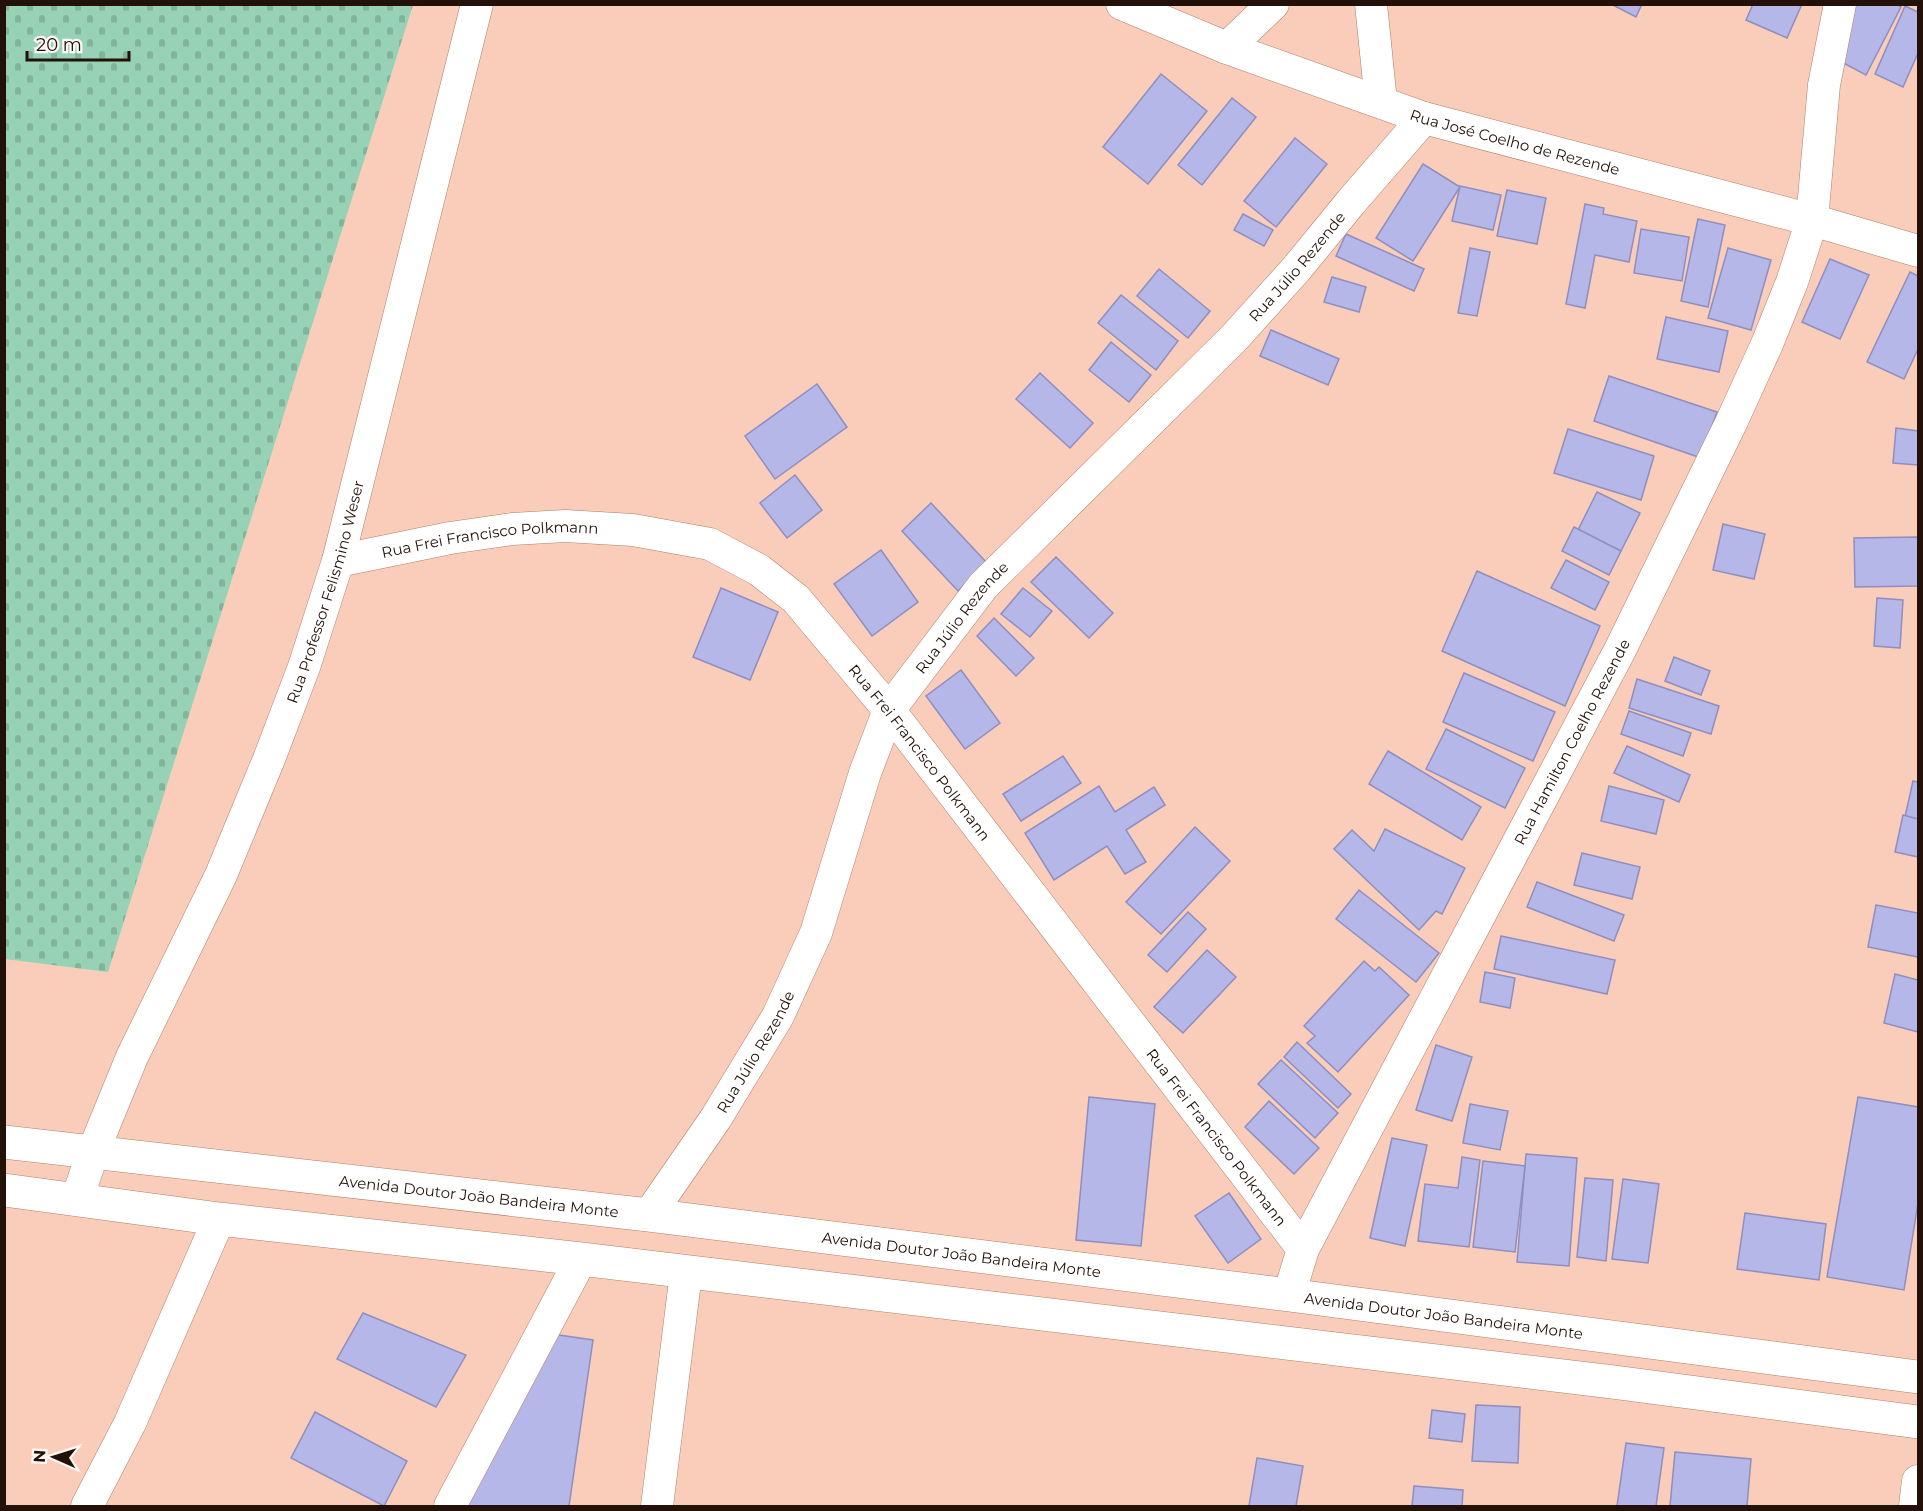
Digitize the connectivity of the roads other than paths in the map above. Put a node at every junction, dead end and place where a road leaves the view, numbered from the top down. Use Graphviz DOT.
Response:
graph roads {
  1 [pos="477,4"];
  2 [pos="1122,4"];
  3 [pos="1273,4"];
  4 [pos="1371,4"];
  5 [pos="1840,4"];
  6 [pos="1227,48"];
  7 [pos="1381,102"];
  8 [pos="1424,118"];
  9 [pos="1812,220"];
  10 [pos="1918,251"];
  11 [pos="338,561"];
  12 [pos="889,711"];
  13 [pos="4,1142"];
  14 [pos="93,1152"];
  15 [pos="4,1190"];
  16 [pos="77,1199"];
  17 [pos="650,1215"];
  18 [pos="219,1219"];
  19 [pos="1303,1249"];
  20 [pos="581,1259"];
  21 [pos="686,1273"];
  22 [pos="1289,1295"];
  23 [pos="1618,1338"];
  24 [pos="1918,1377"];
  25 [pos="1613,1382"];
  26 [pos="1918,1422"];
  27 [pos="1918,1481"];
  28 [pos="87,1506"];
  29 [pos="450,1506"];
  30 [pos="657,1506"];
  31 [pos="1915,1506"];
  1 -- 11 [label="street, Rua Professor Felismino Weser"];
  2 -- 6 [label="street, Rua José Coelho de Rezende"];
  3 -- 6 [label="street"];
  4 -- 7 [label="street"];
  5 -- 9 [label="street, Rua Hamilton Coelho Rezende"];
  6 -- 7 [label="street, Rua José Coelho de Rezende"];
  7 -- 8 [label="street, Rua José Coelho de Rezende"];
  8 -- 9 [label="street, Rua José Coelho de Rezende"];
  8 -- 12 [label="street, Rua Júlio Rezende"];
  9 -- 10 [label="street, Rua José Coelho de Rezende"];
  9 -- 19 [label="street, Rua Hamilton Coelho Rezende"];
  11 -- 12 [label="street, Rua Frei Francisco Polkmann"];
  11 -- 14 [label="street, Rua Professor Felismino Weser"];
  12 -- 17 [label="street, Rua Júlio Rezende"];
  12 -- 19 [label="street, Rua Frei Francisco Polkmann"];
  13 -- 14 [label="main road, Avenida Doutor João Bandeira Monte"];
  14 -- 16 [label="street, Rua Professor Felismino Weser"];
  14 -- 17 [label="main road, Avenida Doutor João Bandeira Monte"];
  15 -- 16 [label="main road"];
  16 -- 18 [label="main road"];
  17 -- 22 [label="main road, Avenida Doutor João Bandeira Monte"];
  18 -- 20 [label="main road"];
  18 -- 28 [label="street"];
  19 -- 22 [label="street"];
  20 -- 21 [label="main road"];
  20 -- 29 [label="street"];
  21 -- 25 [label="main road"];
  21 -- 30 [label="street"];
  22 -- 23 [label="main road, Avenida Doutor João Bandeira Monte"];
  23 -- 24 [label="main road, Avenida Doutor João Bandeira Monte"];
  23 -- 25 [label="main road"];
  25 -- 26 [label="main road"];
  27 -- 31 [label="street"];
}
